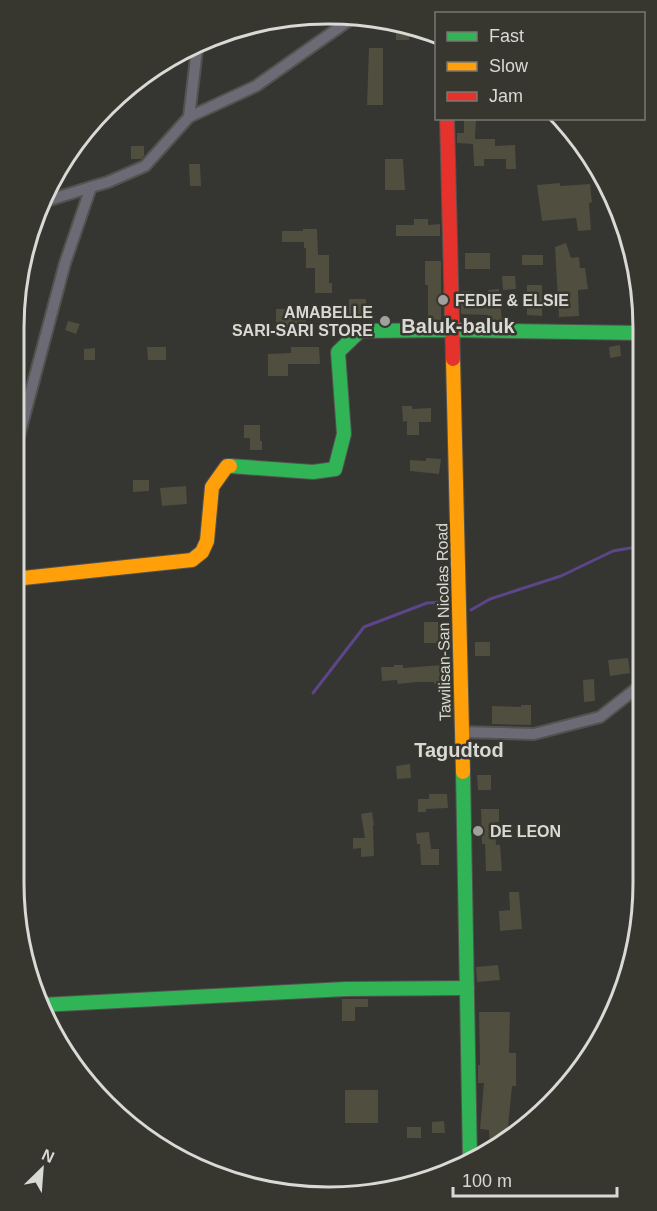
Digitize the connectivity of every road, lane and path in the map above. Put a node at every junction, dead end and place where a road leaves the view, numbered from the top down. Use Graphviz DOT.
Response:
graph roads {
  1 [pos="343,25"];
  2 [pos="196,54"];
  3 [pos="189,117"];
  4 [pos="447,120"];
  5 [pos="91,187"];
  6 [pos="53,199"];
  7 [pos="452,330"];
  8 [pos="633,333"];
  9 [pos="24,417"];
  10 [pos="24,578"];
  11 [pos="633,691"];
  12 [pos="462,732"];
  13 [pos="467,988"];
  14 [pos="49,1005"];
  15 [pos="470,1152"];
  1 -- 3 [label="street"];
  2 -- 3 [label="street"];
  3 -- 5 [label="street"];
  4 -- 7 [label="street, Tawilisan-San Nicolas Road"];
  5 -- 6 [label="street"];
  5 -- 9 [label="street"];
  7 -- 8 [label="street"];
  7 -- 10 [label="street"];
  7 -- 12 [label="street, Tawilisan-San Nicolas Road"];
  11 -- 12 [label="street"];
  12 -- 13 [label="street, Tawilisan-San Nicolas Road"];
  13 -- 14 [label="street"];
  13 -- 15 [label="street, Tawilisan-San Nicolas Road"];
}
